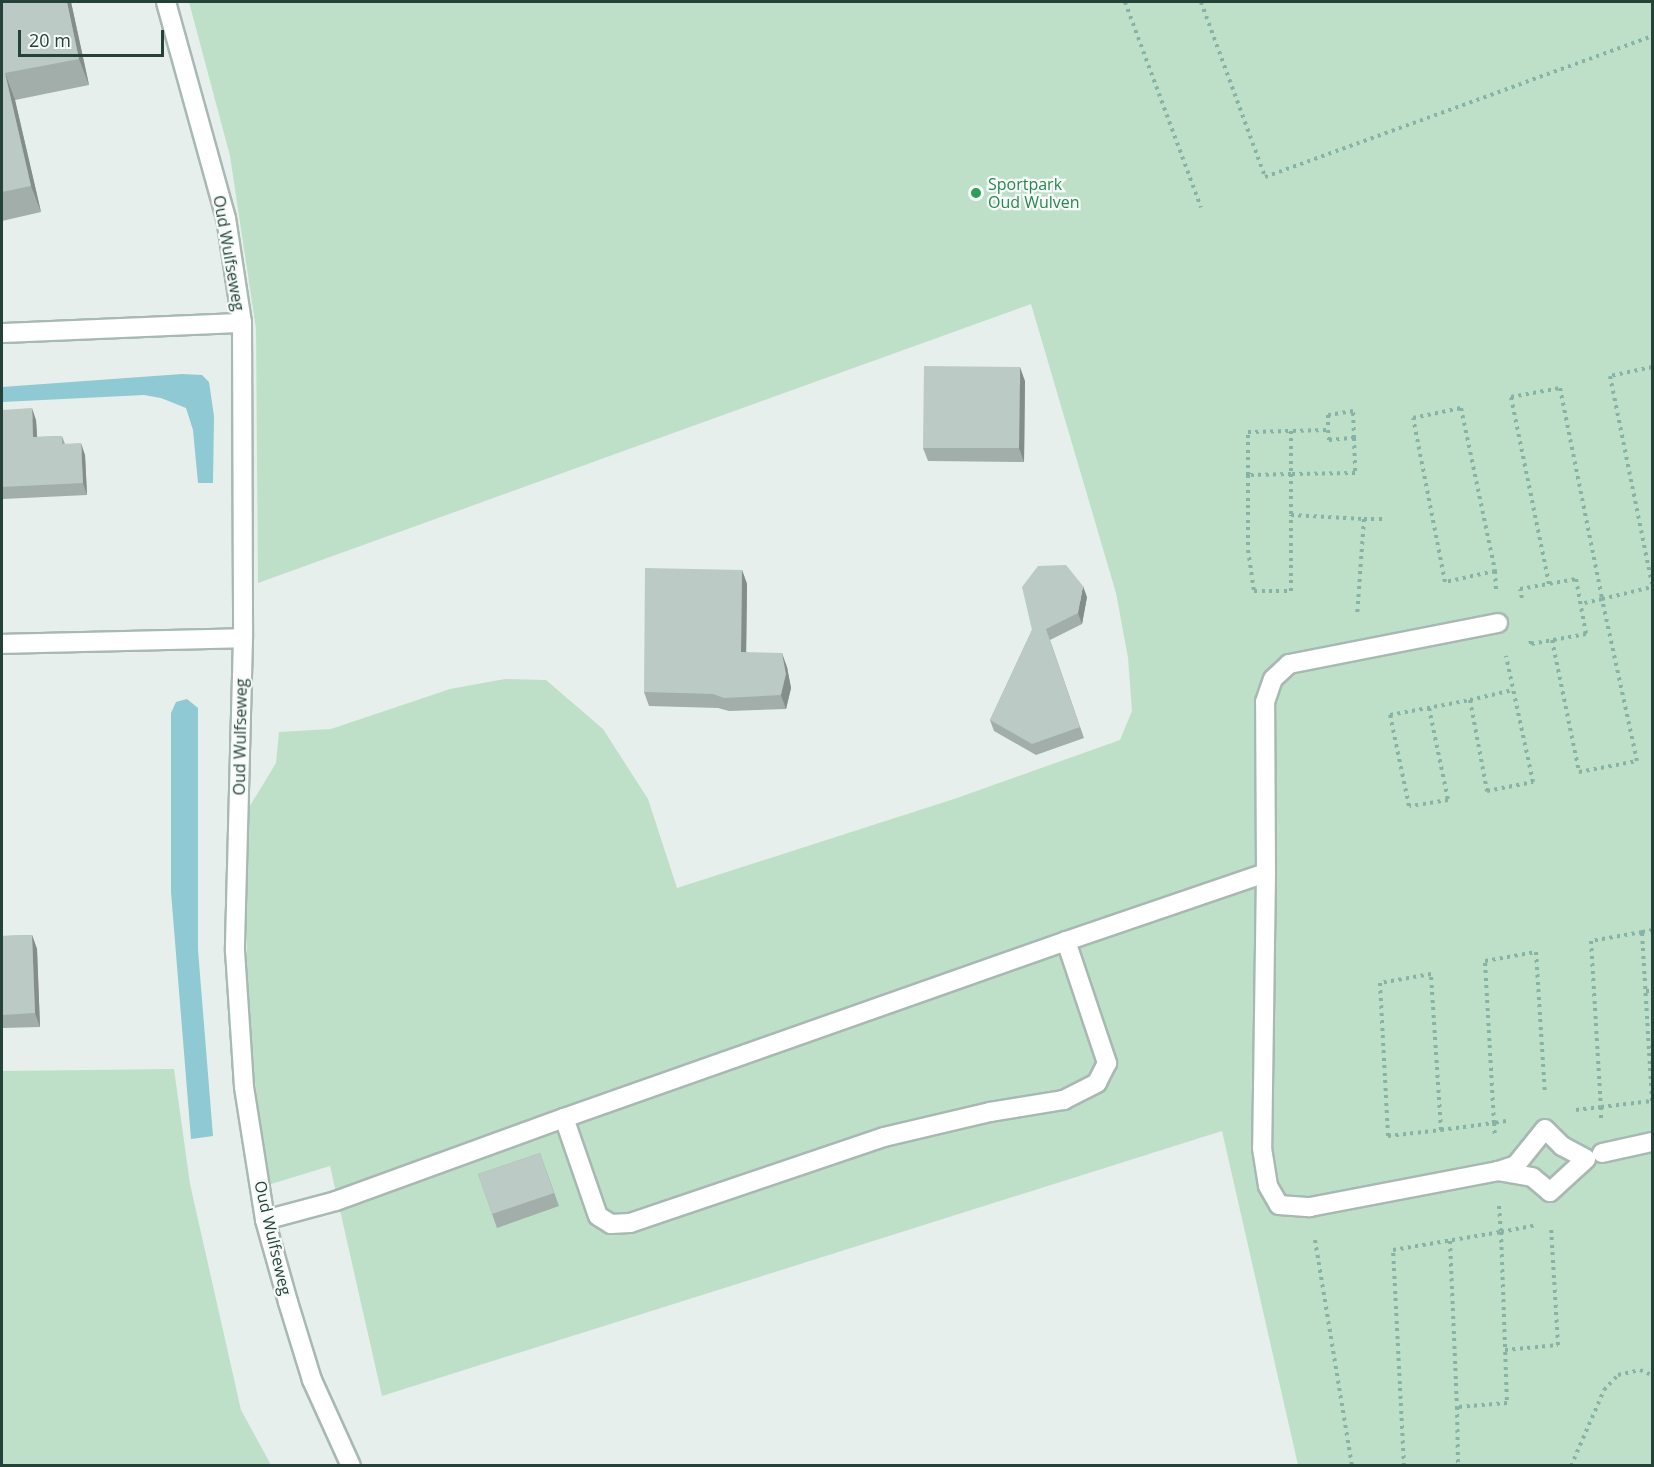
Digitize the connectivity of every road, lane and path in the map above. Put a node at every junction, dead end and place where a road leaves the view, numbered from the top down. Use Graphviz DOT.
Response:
graph roads {
  1 [pos="166,2"];
  2 [pos="1125,2"];
  3 [pos="1201,2"];
  4 [pos="1653,36"];
  5 [pos="1201,207"];
  6 [pos="242,323"];
  7 [pos="2,333"];
  8 [pos="1653,367"];
  9 [pos="1329,430"];
  10 [pos="1291,431"];
  11 [pos="1354,438"];
  12 [pos="1291,474"];
  13 [pos="1248,475"];
  14 [pos="1291,514"];
  15 [pos="1364,519"];
  16 [pos="1385,519"];
  17 [pos="1495,571"];
  18 [pos="1549,584"];
  19 [pos="1653,586"];
  20 [pos="1602,599"];
  21 [pos="1580,604"];
  22 [pos="1526,618"];
  23 [pos="1498,623"];
  24 [pos="243,638"];
  25 [pos="1552,640"];
  26 [pos="2,645"];
  27 [pos="1354,650"];
  28 [pos="1513,690"];
  29 [pos="1470,700"];
  30 [pos="1429,708"];
  31 [pos="1266,873"];
  32 [pos="1653,930"];
  33 [pos="1642,932"];
  34 [pos="1066,941"];
  35 [pos="1646,991"];
  36 [pos="1653,991"];
  37 [pos="1601,1107"];
  38 [pos="564,1118"];
  39 [pos="1546,1122"];
  40 [pos="1494,1123"];
  41 [pos="1441,1130"];
  42 [pos="1653,1142"];
  43 [pos="1602,1153"];
  44 [pos="1498,1171"];
  45 [pos="1310,1207"];
  46 [pos="265,1220"];
  47 [pos="1501,1232"];
  48 [pos="1450,1241"];
  49 [pos="1505,1350"];
  50 [pos="1653,1375"];
  51 [pos="1457,1407"];
  52 [pos="351,1466"];
  53 [pos="1352,1466"];
  54 [pos="1404,1466"];
  55 [pos="1458,1466"];
  56 [pos="1571,1466"];
  1 -- 6 [label="street, Oud Wulfseweg"];
  2 -- 5 [label="path"];
  3 -- 4 [label="path"];
  6 -- 7 [label="street"];
  6 -- 24 [label="street, Oud Wulfseweg"];
  8 -- 19 [label="path"];
  9 -- 10 [label="path"];
  9 -- 11 [label="path"];
  9 -- 11 [label="path"];
  10 -- 12 [label="path"];
  10 -- 13 [label="path"];
  11 -- 12 [label="path"];
  12 -- 13 [label="path"];
  12 -- 14 [label="path"];
  13 -- 14 [label="path"];
  14 -- 15 [label="path"];
  15 -- 16 [label="path"];
  15 -- 27 [label="path"];
  17 -- 17 [label="path"];
  17 -- 23 [label="path"];
  18 -- 20 [label="path"];
  18 -- 21 [label="path"];
  18 -- 22 [label="path"];
  19 -- 20 [label="path"];
  20 -- 21 [label="path"];
  20 -- 25 [label="path"];
  21 -- 25 [label="path"];
  22 -- 23 [label="path"];
  22 -- 25 [label="path"];
  23 -- 27 [label="street"];
  23 -- 28 [label="path"];
  24 -- 26 [label="street"];
  24 -- 46 [label="street, Oud Wulfseweg"];
  27 -- 31 [label="street"];
  28 -- 29 [label="path"];
  28 -- 29 [label="path"];
  29 -- 30 [label="path"];
  30 -- 30 [label="path"];
  31 -- 34 [label="street"];
  31 -- 45 [label="street"];
  32 -- 33 [label="path"];
  33 -- 35 [label="path"];
  33 -- 37 [label="path"];
  34 -- 38 [label="street"];
  34 -- 38 [label="street"];
  35 -- 36 [label="path"];
  35 -- 37 [label="path"];
  37 -- 39 [label="path"];
  38 -- 46 [label="street"];
  39 -- 40 [label="path"];
  39 -- 40 [label="path"];
  39 -- 44 [label="street"];
  39 -- 44 [label="street"];
  40 -- 41 [label="path"];
  40 -- 44 [label="path"];
  41 -- 41 [label="path"];
  42 -- 43 [label="street"];
  44 -- 45 [label="street"];
  44 -- 47 [label="path"];
  45 -- 53 [label="path"];
  46 -- 52 [label="street, Oud Wulfseweg"];
  47 -- 48 [label="path"];
  47 -- 49 [label="path"];
  47 -- 49 [label="path"];
  48 -- 51 [label="path"];
  48 -- 54 [label="path"];
  49 -- 51 [label="path"];
  50 -- 56 [label="path"];
  51 -- 55 [label="path"];
}
